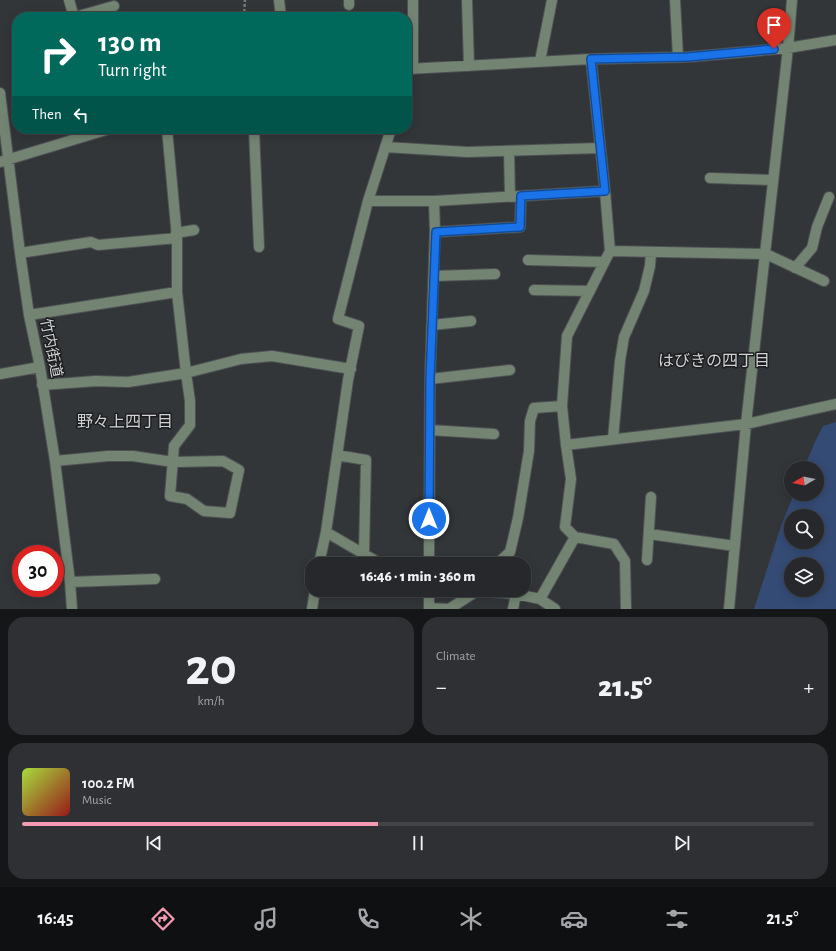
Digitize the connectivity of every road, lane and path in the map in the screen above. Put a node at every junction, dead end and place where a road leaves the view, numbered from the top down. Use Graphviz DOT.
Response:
graph roads {
  1 [pos="69,0"];
  2 [pos="245,0"];
  3 [pos="279,0"];
  4 [pos="413,0"];
  5 [pos="467,0"];
  6 [pos="552,0"];
  7 [pos="675,0"];
  8 [pos="792,0"];
  9 [pos="114,6"];
  10 [pos="73,12"];
  11 [pos="93,12"];
  12 [pos="244,12"];
  13 [pos="280,12"];
  14 [pos="412,18"];
  15 [pos="836,40"];
  16 [pos="788,48"];
  17 [pos="678,57"];
  18 [pos="591,59"];
  19 [pos="540,61"];
  20 [pos="469,66"];
  21 [pos="412,71"];
  22 [pos="0,93"];
  23 [pos="92,134"];
  24 [pos="167,134"];
  25 [pos="254,134"];
  26 [pos="389,134"];
  27 [pos="385,147"];
  28 [pos="600,148"];
  29 [pos="508,151"];
  30 [pos="4,160"];
  31 [pos="710,178"];
  32 [pos="773,180"];
  33 [pos="605,191"];
  34 [pos="510,196"];
  35 [pos="521,196"];
  36 [pos="829,197"];
  37 [pos="368,201"];
  38 [pos="434,201"];
  39 [pos="194,230"];
  40 [pos="436,232"];
  41 [pos="177,236"];
  42 [pos="259,247"];
  43 [pos="610,251"];
  44 [pos="20,252"];
  45 [pos="651,252"];
  46 [pos="766,254"];
  47 [pos="528,260"];
  48 [pos="604,262"];
  49 [pos="795,268"];
  50 [pos="495,274"];
  51 [pos="434,276"];
  52 [pos="824,281"];
  53 [pos="534,290"];
  54 [pos="590,291"];
  55 [pos="177,292"];
  56 [pos="29,315"];
  57 [pos="471,321"];
  58 [pos="432,325"];
  59 [pos="40,367"];
  60 [pos="351,369"];
  61 [pos="510,370"];
  62 [pos="186,373"];
  63 [pos="0,374"];
  64 [pos="430,379"];
  65 [pos="42,385"];
  66 [pos="836,404"];
  67 [pos="562,406"];
  68 [pos="746,424"];
  69 [pos="430,430"];
  70 [pos="494,434"];
  71 [pos="614,439"];
  72 [pos="566,445"];
  73 [pos="337,455"];
  74 [pos="55,460"];
  75 [pos="173,462"];
  76 [pos="651,497"];
  77 [pos="326,532"];
  78 [pos="649,534"];
  79 [pos="575,537"];
  80 [pos="735,546"];
  81 [pos="364,554"];
  82 [pos="321,557"];
  83 [pos="369,557"];
  84 [pos="429,557"];
  85 [pos="505,557"];
  86 [pos="647,560"];
  87 [pos="155,579"];
  88 [pos="70,582"];
  89 [pos="313,597"];
  90 [pos="428,597"];
  91 [pos="467,597"];
  92 [pos="515,597"];
  93 [pos="530,597"];
  94 [pos="540,599"];
  95 [pos="429,608"];
  96 [pos="72,609"];
  97 [pos="312,609"];
  98 [pos="513,609"];
  99 [pos="556,609"];
  100 [pos="626,609"];
  101 [pos="729,609"];
  1 -- 10 [label="street"];
  2 -- 12 [label="path"];
  3 -- 13 [label="street"];
  4 -- 14 [label="street"];
  5 -- 20 [label="street"];
  6 -- 19 [label="street"];
  7 -- 17 [label="street"];
  8 -- 16 [label="street"];
  9 -- 11 [label="street"];
  15 -- 16 [label="street"];
  16 -- 17 [label="street"];
  16 -- 32 [label="street"];
  17 -- 18 [label="street"];
  18 -- 19 [label="street"];
  18 -- 28 [label="street"];
  19 -- 20 [label="street"];
  20 -- 21 [label="street"];
  22 -- 30 [label="street, 竹内街道"];
  23 -- 30 [label="street"];
  24 -- 41 [label="street"];
  25 -- 42 [label="street"];
  26 -- 27 [label="street"];
  27 -- 29 [label="street"];
  27 -- 37 [label="street"];
  28 -- 29 [label="street"];
  28 -- 33 [label="street"];
  29 -- 34 [label="street"];
  30 -- 44 [label="street, 竹内街道"];
  31 -- 32 [label="street"];
  32 -- 46 [label="street"];
  33 -- 35 [label="street"];
  33 -- 43 [label="street"];
  34 -- 35 [label="street"];
  34 -- 38 [label="street"];
  35 -- 40 [label="street"];
  36 -- 49 [label="street"];
  37 -- 38 [label="street"];
  37 -- 60 [label="street"];
  38 -- 40 [label="street"];
  39 -- 41 [label="street"];
  40 -- 51 [label="street"];
  41 -- 44 [label="street"];
  41 -- 55 [label="street"];
  43 -- 45 [label="street"];
  43 -- 48 [label="street"];
  44 -- 56 [label="street, 竹内街道"];
  45 -- 46 [label="street"];
  45 -- 71 [label="street"];
  46 -- 49 [label="street"];
  46 -- 68 [label="street"];
  47 -- 48 [label="street"];
  48 -- 54 [label="street"];
  49 -- 52 [label="street"];
  50 -- 51 [label="street"];
  51 -- 58 [label="street"];
  53 -- 54 [label="street"];
  54 -- 67 [label="street"];
  55 -- 56 [label="street"];
  55 -- 62 [label="street"];
  56 -- 59 [label="street, 竹内街道"];
  57 -- 58 [label="street"];
  58 -- 64 [label="street"];
  59 -- 63 [label="street"];
  59 -- 65 [label="street, 竹内街道"];
  60 -- 62 [label="street"];
  60 -- 73 [label="street"];
  61 -- 64 [label="street"];
  62 -- 65 [label="street"];
  62 -- 75 [label="street"];
  64 -- 69 [label="street"];
  65 -- 74 [label="street, 竹内街道"];
  66 -- 68 [label="street"];
  67 -- 72 [label="street"];
  67 -- 85 [label="street"];
  68 -- 71 [label="street"];
  68 -- 80 [label="street"];
  69 -- 70 [label="street"];
  69 -- 84 [label="street"];
  71 -- 72 [label="street"];
  72 -- 79 [label="street"];
  73 -- 77 [label="street"];
  73 -- 81 [label="street"];
  74 -- 75 [label="street"];
  74 -- 88 [label="street, 竹内街道"];
  75 -- 75 [label="street"];
  76 -- 78 [label="street"];
  77 -- 81 [label="street"];
  77 -- 82 [label="street"];
  78 -- 80 [label="street"];
  78 -- 86 [label="street"];
  79 -- 94 [label="street"];
  79 -- 100 [label="street"];
  80 -- 101 [label="street"];
  81 -- 83 [label="street"];
  87 -- 88 [label="street"];
  88 -- 96 [label="street, 竹内街道"];
  89 -- 97 [label="street"];
  90 -- 95 [label="street"];
  91 -- 95 [label="street"];
  92 -- 98 [label="street"];
  93 -- 94 [label="street"];
  94 -- 99 [label="street"];
}
